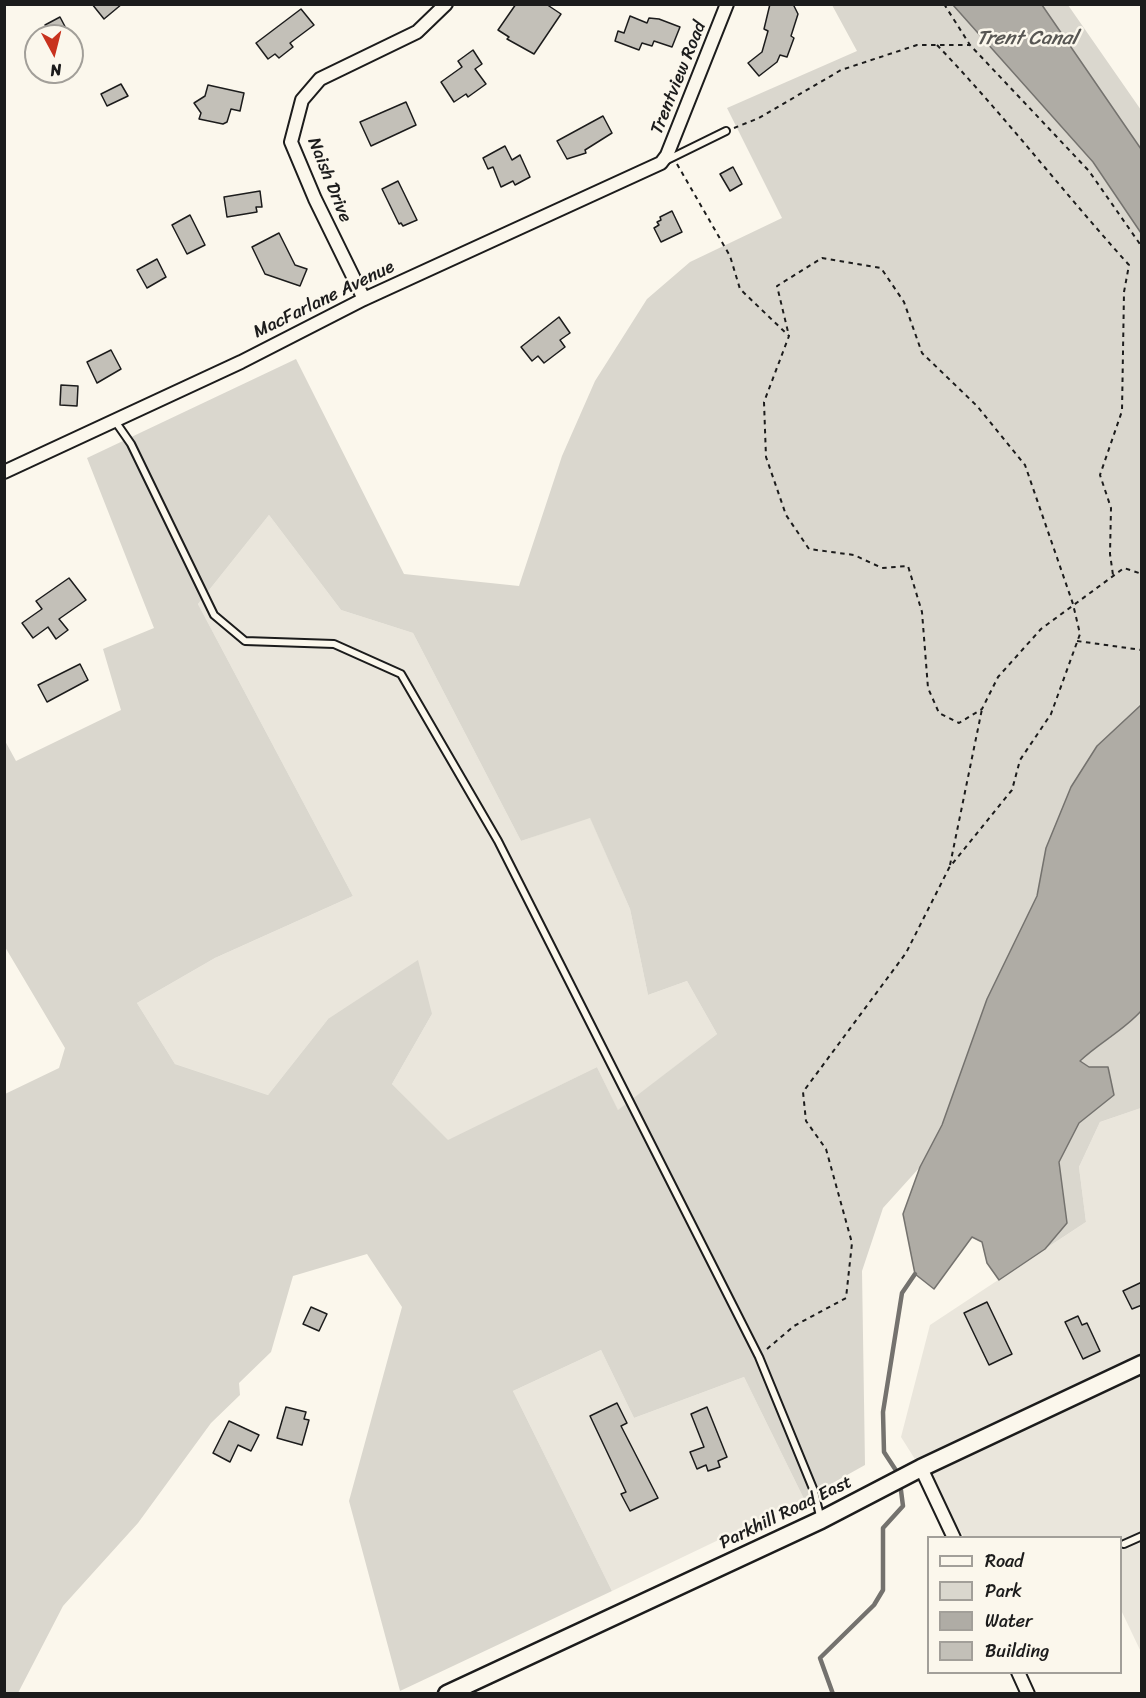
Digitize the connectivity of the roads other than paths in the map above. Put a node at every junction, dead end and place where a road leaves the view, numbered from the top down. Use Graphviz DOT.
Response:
graph roads {
  1 [pos="446,4"];
  2 [pos="727,4"];
  3 [pos="726,132"];
  4 [pos="661,163"];
  5 [pos="364,299"];
  6 [pos="116,421"];
  7 [pos="4,472"];
  8 [pos="1142,1364"];
  9 [pos="921,1468"];
  10 [pos="821,1520"];
  11 [pos="953,1536"];
  12 [pos="1142,1536"];
  13 [pos="1124,1544"];
  14 [pos="1019,1674"];
  15 [pos="447,1694"];
  16 [pos="1028,1694"];
  1 -- 5 [label="street, Naish Drive"];
  2 -- 4 [label="street, Trentview Road"];
  3 -- 4 [label="lane"];
  4 -- 5 [label="street, MacFarlane Avenue"];
  5 -- 6 [label="street, MacFarlane Avenue"];
  6 -- 7 [label="street, MacFarlane Avenue"];
  6 -- 10 [label="lane"];
  8 -- 9 [label="main road, Parkhill Road East"];
  9 -- 10 [label="main road, Parkhill Road East"];
  9 -- 11 [label="street"];
  10 -- 15 [label="main road, Parkhill Road East"];
  12 -- 13 [label="lane"];
  14 -- 16 [label="street"];
}
